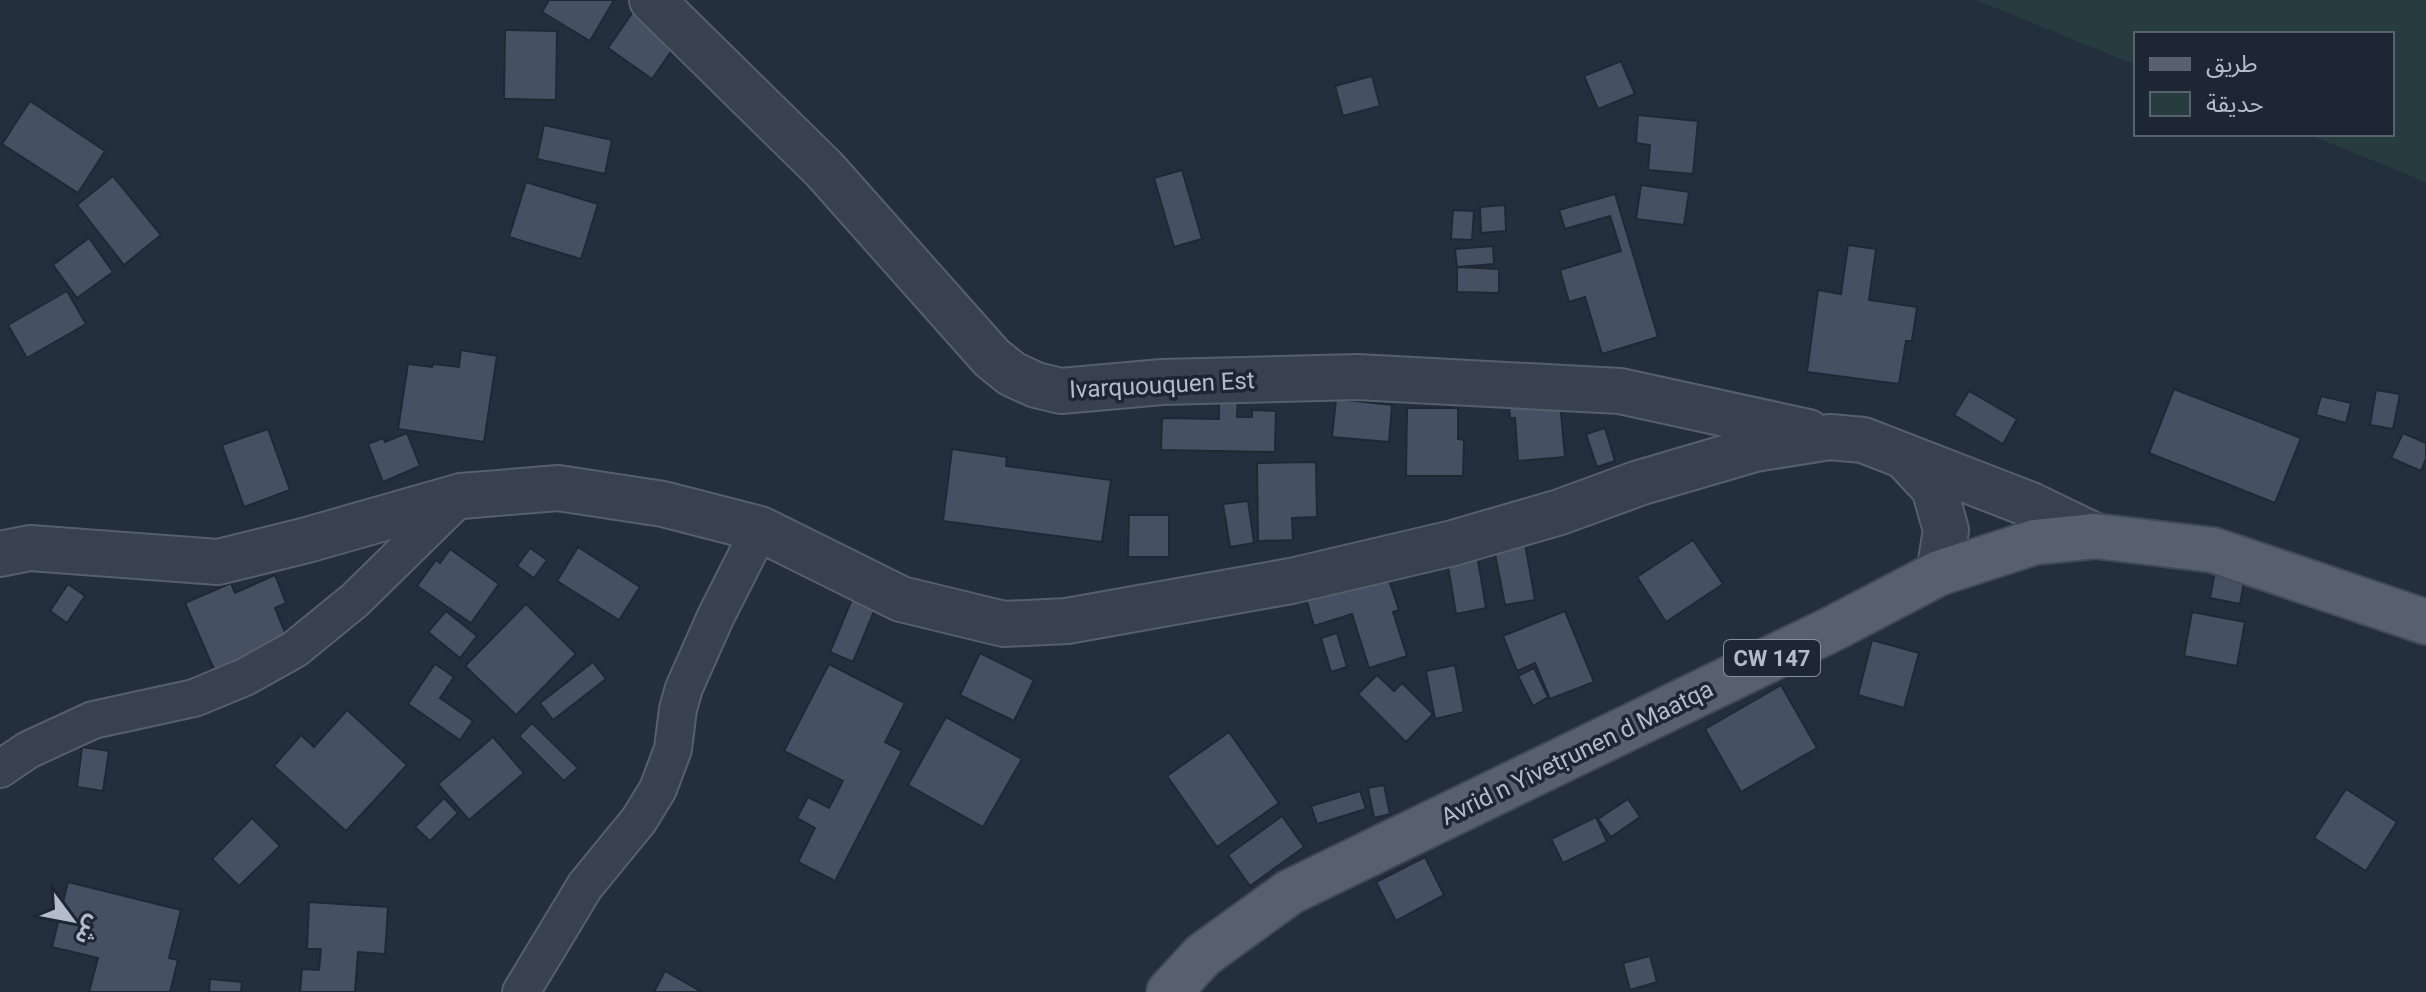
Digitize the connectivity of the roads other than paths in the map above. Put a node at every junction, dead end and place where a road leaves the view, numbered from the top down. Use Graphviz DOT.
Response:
graph roads {
  1 [pos="652,0"];
  2 [pos="1830,437"];
  3 [pos="1904,456"];
  4 [pos="461,496"];
  5 [pos="760,529"];
  6 [pos="2095,536"];
  7 [pos="0,554"];
  8 [pos="1939,573"];
  9 [pos="2426,622"];
  10 [pos="0,769"];
  11 [pos="521,992"];
  12 [pos="1169,992"];
  1 -- 2 [label="street, Ivarquouquen Est"];
  2 -- 3 [label="street"];
  2 -- 5 [label="street"];
  3 -- 6 [label="street"];
  3 -- 8 [label="street"];
  4 -- 5 [label="street"];
  4 -- 7 [label="street"];
  4 -- 10 [label="street"];
  5 -- 11 [label="street"];
  6 -- 8 [label="main road, Avrid n Yivetṛunen d Maatqa / CW 147"];
  6 -- 9 [label="main road, Avrid n Yivetṛunen d Maatqa / CW 147"];
  8 -- 12 [label="main road, Avrid n Yivetṛunen d Maatqa / CW 147"];
}
